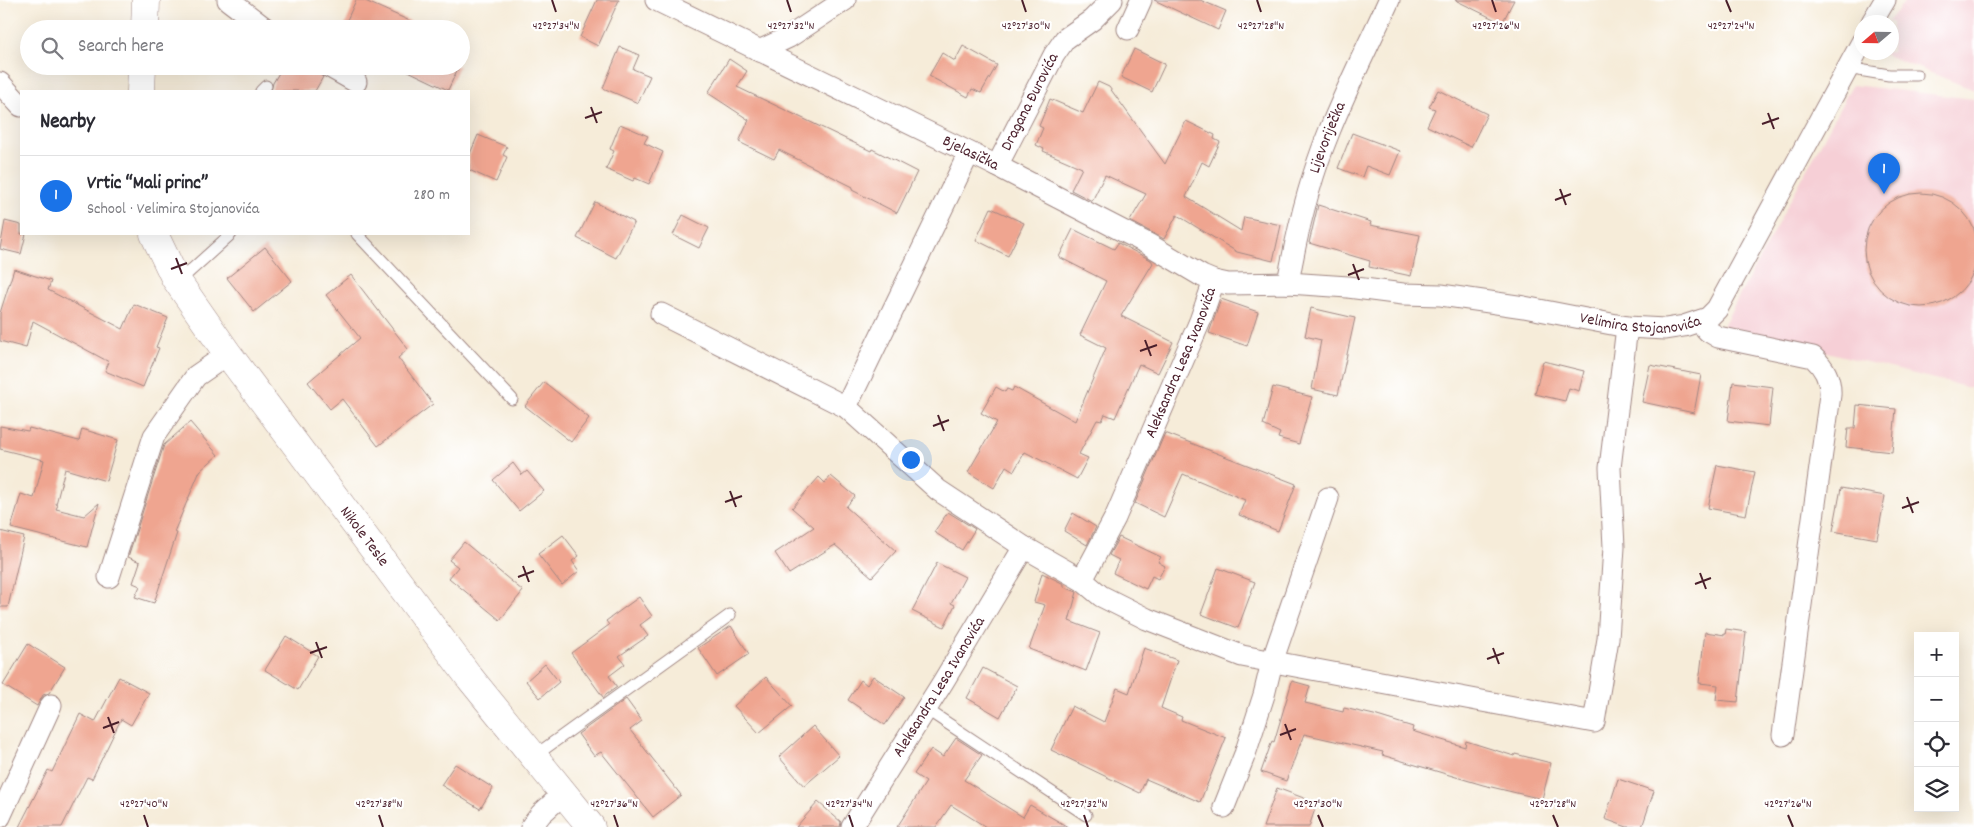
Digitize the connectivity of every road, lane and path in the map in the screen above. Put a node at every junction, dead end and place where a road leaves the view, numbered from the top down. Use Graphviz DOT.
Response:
graph roads {
  1 [pos="146,0"];
  2 [pos="228,0"];
  3 [pos="656,0"];
  4 [pos="1112,0"];
  5 [pos="1141,0"];
  6 [pos="1389,0"];
  7 [pos="1885,0"];
  8 [pos="839,2"];
  9 [pos="1876,15"];
  10 [pos="145,20"];
  11 [pos="254,20"];
  12 [pos="1128,29"];
  13 [pos="759,50"];
  14 [pos="1854,56"];
  15 [pos="1847,68"];
  16 [pos="142,75"];
  17 [pos="344,75"];
  18 [pos="1917,75"];
  19 [pos="356,82"];
  20 [pos="2,89"];
  21 [pos="141,90"];
  22 [pos="20,105"];
  23 [pos="968,153"];
  24 [pos="997,166"];
  25 [pos="154,235"];
  26 [pos="230,235"];
  27 [pos="358,235"];
  28 [pos="1214,280"];
  29 [pos="178,282"];
  30 [pos="1288,283"];
  31 [pos="661,314"];
  32 [pos="1699,321"];
  33 [pos="1627,327"];
  34 [pos="228,354"];
  35 [pos="512,399"];
  36 [pos="846,407"];
  37 [pos="1328,498"];
  38 [pos="1024,547"];
  39 [pos="109,577"];
  40 [pos="1082,580"];
  41 [pos="730,615"];
  42 [pos="1272,662"];
  43 [pos="50,705"];
  44 [pos="926,709"];
  45 [pos="1782,735"];
  46 [pos="533,757"];
  47 [pos="563,794"];
  48 [pos="1224,807"];
  49 [pos="1086,815"];
  50 [pos="0,817"];
  51 [pos="531,827"];
  52 [pos="591,827"];
  53 [pos="852,827"];
  1 -- 10 [label="street"];
  2 -- 11 [label="street"];
  3 -- 13 [label="street, Bjelasička"];
  4 -- 24 [label="street, Dragana Đurovića"];
  5 -- 12 [label="street"];
  6 -- 30 [label="street, Lijevoriječka"];
  7 -- 9 [label="street"];
  8 -- 13 [label="street"];
  13 -- 23 [label="street, Bjelasička"];
  14 -- 15 [label="street, Velimira Stojanovića"];
  15 -- 18 [label="lane"];
  15 -- 32 [label="street, Velimira Stojanovića"];
  16 -- 21 [label="street"];
  17 -- 19 [label="street"];
  20 -- 22 [label="street"];
  23 -- 24 [label="street, Bjelasička"];
  23 -- 36 [label="street"];
  24 -- 28 [label="street, Bjelasička"];
  25 -- 29 [label="street, Nikole Tesle"];
  26 -- 29 [label="lane"];
  27 -- 35 [label="lane"];
  28 -- 30 [label="street, Bjelasička"];
  28 -- 40 [label="street, Aleksandra Lesa Ivanovića"];
  29 -- 34 [label="street, Nikole Tesle"];
  30 -- 33 [label="street, Velimira Stojanovića"];
  31 -- 36 [label="street"];
  32 -- 33 [label="street, Velimira Stojanovića"];
  32 -- 45 [label="street"];
  33 -- 42 [label="street"];
  34 -- 39 [label="street"];
  34 -- 46 [label="street, Nikole Tesle"];
  36 -- 38 [label="street"];
  37 -- 42 [label="street"];
  38 -- 40 [label="street"];
  38 -- 44 [label="street, Aleksandra Lesa Ivanovića"];
  40 -- 42 [label="street"];
  41 -- 46 [label="lane"];
  42 -- 48 [label="street"];
  43 -- 50 [label="street"];
  44 -- 49 [label="lane"];
  44 -- 53 [label="street, Aleksandra Lesa Ivanovića"];
  46 -- 47 [label="street, Nikole Tesle"];
  47 -- 51 [label="street"];
  47 -- 52 [label="street, Nikole Tesle"];
}
